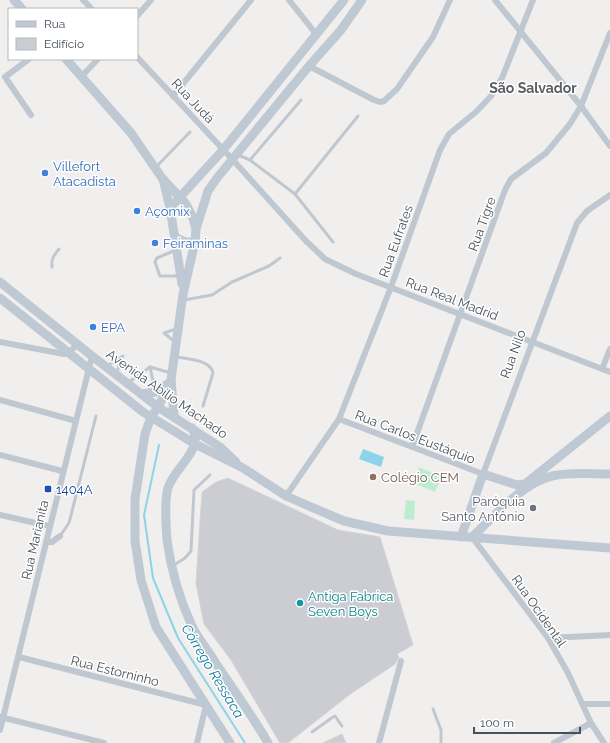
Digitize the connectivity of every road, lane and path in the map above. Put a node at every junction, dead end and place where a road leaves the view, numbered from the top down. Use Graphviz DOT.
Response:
graph roads {
  1 [pos="14,0"];
  2 [pos="84,0"];
  3 [pos="151,0"];
  4 [pos="252,0"];
  5 [pos="289,0"];
  6 [pos="344,0"];
  7 [pos="362,0"];
  8 [pos="450,0"];
  9 [pos="495,0"];
  10 [pos="533,0"];
  11 [pos="21,8"];
  12 [pos="91,8"];
  13 [pos="138,15"];
  14 [pos="521,33"];
  15 [pos="610,33"];
  16 [pos="316,34"];
  17 [pos="138,59"];
  18 [pos="28,60"];
  19 [pos="67,60"];
  20 [pos="97,60"];
  21 [pos="308,66"];
  22 [pos="82,76"];
  23 [pos="173,96"];
  24 [pos="301,100"];
  25 [pos="581,106"];
  26 [pos="31,115"];
  27 [pos="358,116"];
  28 [pos="190,132"];
  29 [pos="610,146"];
  30 [pos="224,150"];
  31 [pos="234,157"];
  32 [pos="250,160"];
  33 [pos="155,168"];
  34 [pos="162,178"];
  35 [pos="295,194"];
  36 [pos="610,194"];
  37 [pos="180,197"];
  38 [pos="170,208"];
  39 [pos="196,229"];
  40 [pos="175,236"];
  41 [pos="195,242"];
  42 [pos="334,242"];
  43 [pos="59,249"];
  44 [pos="177,249"];
  45 [pos="280,258"];
  46 [pos="52,267"];
  47 [pos="182,276"];
  48 [pos="0,282"];
  49 [pos="391,287"];
  50 [pos="182,296"];
  51 [pos="0,298"];
  52 [pos="460,316"];
  53 [pos="0,342"];
  54 [pos="531,342"];
  55 [pos="77,345"];
  56 [pos="610,348"];
  57 [pos="69,352"];
  58 [pos="92,356"];
  59 [pos="174,357"];
  60 [pos="106,367"];
  61 [pos="150,367"];
  62 [pos="88,368"];
  63 [pos="602,369"];
  64 [pos="610,372"];
  65 [pos="116,374"];
  66 [pos="172,377"];
  67 [pos="127,383"];
  68 [pos="156,392"];
  69 [pos="141,394"];
  70 [pos="0,400"];
  71 [pos="203,406"];
  72 [pos="158,407"];
  73 [pos="147,414"];
  74 [pos="174,415"];
  75 [pos="96,416"];
  76 [pos="610,416"];
  77 [pos="339,419"];
  78 [pos="76,421"];
  79 [pos="192,428"];
  80 [pos="195,444"];
  81 [pos="412,447"];
  82 [pos="0,456"];
  83 [pos="243,468"];
  84 [pos="62,471"];
  85 [pos="483,474"];
  86 [pos="610,474"];
  87 [pos="210,475"];
  88 [pos="286,496"];
  89 [pos="0,514"];
  90 [pos="49,526"];
  91 [pos="60,536"];
  92 [pos="461,536"];
  93 [pos="472,537"];
  94 [pos="46,542"];
  95 [pos="610,548"];
  96 [pos="170,566"];
  97 [pos="610,634"];
  98 [pos="548,638"];
  99 [pos="19,658"];
  100 [pos="401,660"];
  101 [pos="583,704"];
  102 [pos="610,704"];
  103 [pos="206,706"];
  104 [pos="433,709"];
  105 [pos="1,717"];
  106 [pos="591,723"];
  107 [pos="342,726"];
  108 [pos="0,730"];
  109 [pos="312,732"];
  110 [pos="104,743"];
  111 [pos="197,743"];
  112 [pos="230,743"];
  113 [pos="268,743"];
  114 [pos="379,743"];
  115 [pos="441,743"];
  116 [pos="554,743"];
  117 [pos="604,743"];
  1 -- 11 [label="main road"];
  2 -- 12 [label="street"];
  3 -- 13 [label="street"];
  4 -- 23 [label="street"];
  5 -- 16 [label="street"];
  6 -- 16 [label="main road"];
  7 -- 21 [label="main road"];
  8 -- 21 [label="street"];
  9 -- 14 [label="street"];
  10 -- 14 [label="street, Rua Eufrates"];
  14 -- 25 [label="street"];
  14 -- 49 [label="street, Rua Eufrates"];
  15 -- 25 [label="street, Rua Tigre"];
  16 -- 21 [label="main road"];
  16 -- 30 [label="main road"];
  17 -- 23 [label="street, Rua Judá"];
  18 -- 26 [label="street"];
  19 -- 22 [label="main road"];
  20 -- 22 [label="street"];
  21 -- 31 [label="main road"];
  22 -- 33 [label="main road"];
  23 -- 30 [label="street, Rua Judá"];
  24 -- 32 [label="lane"];
  25 -- 29 [label="street"];
  25 -- 52 [label="street, Rua Tigre"];
  27 -- 35 [label="lane"];
  28 -- 33 [label="lane"];
  30 -- 31 [label="street, Rua Judá"];
  30 -- 37 [label="main road"];
  31 -- 32 [label="lane"];
  31 -- 39 [label="main road"];
  31 -- 49 [label="street, Rua Real Madrid"];
  32 -- 35 [label="lane"];
  33 -- 34 [label="main road"];
  34 -- 37 [label="main road"];
  34 -- 38 [label="main road"];
  35 -- 42 [label="lane"];
  36 -- 54 [label="street, Rua Nilo"];
  37 -- 38 [label="main road"];
  37 -- 39 [label="main road"];
  38 -- 40 [label="main road"];
  39 -- 41 [label="main road"];
  40 -- 41 [label="main road"];
  40 -- 44 [label="main road"];
  41 -- 50 [label="main road"];
  43 -- 46 [label="lane"];
  44 -- 47 [label="main road"];
  44 -- 47 [label="lane"];
  45 -- 50 [label="lane"];
  47 -- 50 [label="main road"];
  48 -- 55 [label="main road, Avenida Abílio Machado"];
  49 -- 52 [label="street, Rua Real Madrid"];
  49 -- 77 [label="street, Rua Eufrates"];
  50 -- 59 [label="main road"];
  51 -- 57 [label="main road, Avenida Abílio Machado"];
  52 -- 54 [label="street, Rua Real Madrid"];
  52 -- 81 [label="street, Rua Tigre"];
  53 -- 57 [label="street"];
  54 -- 63 [label="street, Rua Real Madrid"];
  54 -- 85 [label="street, Rua Nilo"];
  55 -- 57 [label="street"];
  55 -- 58 [label="main road, Avenida Abílio Machado"];
  56 -- 63 [label="street"];
  57 -- 62 [label="main road, Avenida Abílio Machado"];
  58 -- 60 [label="main road, Avenida Abílio Machado"];
  58 -- 62 [label="street, Rua Marianita"];
  59 -- 66 [label="main road"];
  59 -- 71 [label="lane"];
  60 -- 65 [label="main road, Avenida Abílio Machado"];
  60 -- 65 [label="lane"];
  61 -- 66 [label="lane"];
  61 -- 67 [label="lane"];
  61 -- 68 [label="lane"];
  62 -- 73 [label="main road, Avenida Abílio Machado"];
  62 -- 78 [label="street, Rua Marianita"];
  63 -- 64 [label="street, Rua Real Madrid"];
  65 -- 67 [label="main road, Avenida Abílio Machado"];
  66 -- 68 [label="main road"];
  66 -- 72 [label="main road"];
  66 -- 74 [label="main road"];
  67 -- 69 [label="main road, Avenida Abílio Machado"];
  68 -- 69 [label="main road"];
  69 -- 72 [label="main road, Avenida Abílio Machado"];
  70 -- 78 [label="street"];
  72 -- 73 [label="main road"];
  72 -- 74 [label="main road, Avenida Abílio Machado"];
  73 -- 80 [label="main road, Avenida Abílio Machado"];
  73 -- 103 [label="main road"];
  74 -- 79 [label="main road, Avenida Abílio Machado"];
  75 -- 91 [label="lane"];
  76 -- 85 [label="main road"];
  77 -- 81 [label="street, Rua Carlos Eustáquio"];
  77 -- 88 [label="street, Rua Eufrates"];
  78 -- 84 [label="street, Rua Marianita"];
  79 -- 80 [label="main road"];
  79 -- 83 [label="main road, Avenida Abílio Machado"];
  80 -- 83 [label="main road, Avenida Abílio Machado"];
  80 -- 96 [label="main road"];
  81 -- 85 [label="street, Rua Carlos Eustáquio"];
  82 -- 84 [label="street"];
  83 -- 88 [label="main road, Avenida Abílio Machado"];
  84 -- 90 [label="street, Rua Marianita"];
  85 -- 92 [label="main road, Rua Nilo"];
  86 -- 93 [label="main road"];
  87 -- 96 [label="lane"];
  88 -- 92 [label="main road, Avenida Abílio Machado"];
  89 -- 90 [label="street"];
  90 -- 94 [label="street, Rua Marianita"];
  91 -- 94 [label="street"];
  92 -- 93 [label="main road, Avenida Abílio Machado"];
  93 -- 95 [label="main road, Avenida Abílio Machado"];
  93 -- 98 [label="street, Rua Ocidental"];
  94 -- 99 [label="street, Rua Marianita"];
  96 -- 113 [label="main road"];
  97 -- 98 [label="street"];
  98 -- 101 [label="street, Rua Ocidental"];
  99 -- 103 [label="street, Rua Estorninho"];
  99 -- 105 [label="street, Rua Marianita"];
  100 -- 114 [label="street"];
  101 -- 102 [label="street"];
  101 -- 106 [label="street, Rua Ocidental"];
  103 -- 111 [label="street"];
  103 -- 112 [label="main road"];
  104 -- 115 [label="lane"];
  105 -- 108 [label="street, Rua Marianita"];
  105 -- 110 [label="street"];
  106 -- 116 [label="street"];
  106 -- 117 [label="street, Rua Ocidental"];
  107 -- 109 [label="lane"];
}
